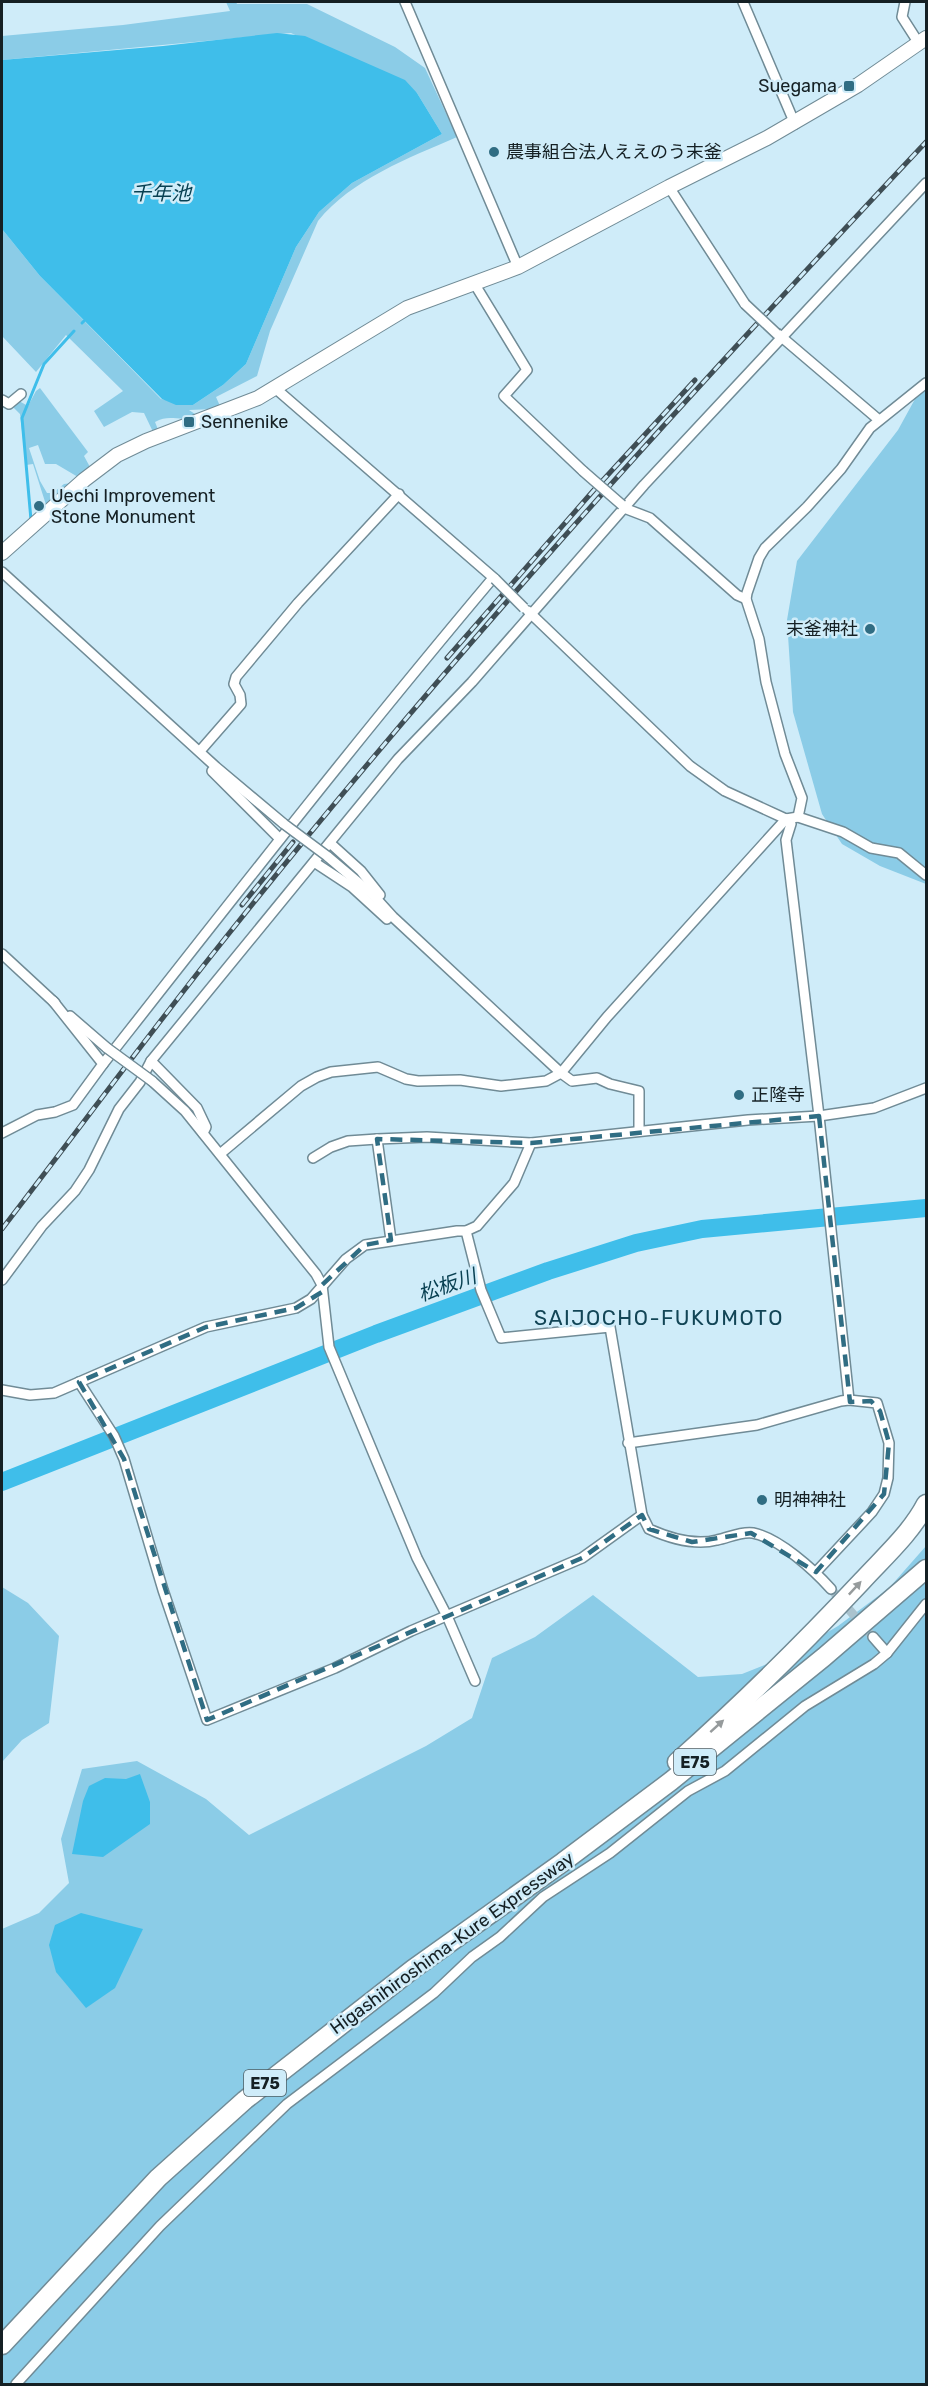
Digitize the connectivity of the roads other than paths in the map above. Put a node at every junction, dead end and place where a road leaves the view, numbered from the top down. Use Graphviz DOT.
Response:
graph roads {
  1 [pos="405,2"];
  2 [pos="742,2"];
  3 [pos="905,2"];
  4 [pos="922,40"];
  5 [pos="795,124"];
  6 [pos="927,183"];
  7 [pos="669,187"];
  8 [pos="518,267"];
  9 [pos="474,283"];
  10 [pos="780,336"];
  11 [pos="927,383"];
  12 [pos="275,388"];
  13 [pos="21,393"];
  14 [pos="2,400"];
  15 [pos="879,420"];
  16 [pos="399,494"];
  17 [pos="623,506"];
  18 [pos="2,553"];
  19 [pos="2,572"];
  20 [pos="494,579"];
  21 [pos="746,599"];
  22 [pos="527,611"];
  23 [pos="200,751"];
  24 [pos="216,767"];
  25 [pos="798,817"];
  26 [pos="786,819"];
  27 [pos="280,839"];
  28 [pos="330,843"];
  29 [pos="314,862"];
  30 [pos="927,875"];
  31 [pos="393,917"];
  32 [pos="2,954"];
  33 [pos="52,1001"];
  34 [pos="150,1061"];
  35 [pos="103,1064"];
  36 [pos="561,1073"];
  37 [pos="927,1088"];
  38 [pos="819,1116"];
  39 [pos="639,1131"];
  40 [pos="2,1133"];
  41 [pos="203,1133"];
  42 [pos="377,1139"];
  43 [pos="531,1143"];
  44 [pos="220,1154"];
  45 [pos="314,1158"];
  46 [pos="465,1231"];
  47 [pos="391,1240"];
  48 [pos="2,1280"];
  49 [pos="321,1285"];
  50 [pos="311,1299"];
  51 [pos="323,1305"];
  52 [pos="79,1382"];
  53 [pos="2,1390"];
  54 [pos="849,1400"];
  55 [pos="628,1443"];
  56 [pos="927,1504"];
  57 [pos="642,1515"];
  58 [pos="927,1569"];
  59 [pos="816,1572"];
  60 [pos="927,1582"];
  61 [pos="831,1589"];
  62 [pos="927,1604"];
  63 [pos="447,1616"];
  64 [pos="873,1637"];
  65 [pos="887,1653"];
  66 [pos="824,1657"];
  67 [pos="475,1681"];
  68 [pos="563,1862"];
  69 [pos="2,2345"];
  70 [pos="16,2385"];
  1 -- 8 [label="street"];
  2 -- 5 [label="street"];
  3 -- 4 [label="street"];
  4 -- 5 [label="street"];
  5 -- 7 [label="street"];
  6 -- 10 [label="street"];
  7 -- 8 [label="street"];
  7 -- 10 [label="street, bridge"];
  8 -- 9 [label="street"];
  9 -- 12 [label="street"];
  9 -- 17 [label="street, bridge"];
  10 -- 15 [label="street"];
  10 -- 17 [label="street"];
  11 -- 15 [label="street"];
  12 -- 16 [label="street"];
  12 -- 18 [label="street"];
  13 -- 14 [label="street"];
  15 -- 21 [label="street"];
  16 -- 20 [label="street"];
  16 -- 23 [label="street"];
  17 -- 21 [label="street"];
  17 -- 22 [label="street"];
  19 -- 23 [label="street"];
  20 -- 22 [label="street, bridge"];
  20 -- 27 [label="street"];
  21 -- 25 [label="street"];
  22 -- 26 [label="street"];
  22 -- 28 [label="street"];
  23 -- 24 [label="street"];
  24 -- 27 [label="street"];
  24 -- 31 [label="street, bridge"];
  25 -- 26 [label="street"];
  25 -- 30 [label="street"];
  26 -- 36 [label="street"];
  26 -- 38 [label="street"];
  27 -- 35 [label="street"];
  28 -- 29 [label="street"];
  28 -- 31 [label="street"];
  29 -- 31 [label="street"];
  29 -- 34 [label="street"];
  31 -- 36 [label="street"];
  32 -- 33 [label="street"];
  33 -- 35 [label="street"];
  33 -- 41 [label="street, bridge"];
  34 -- 41 [label="street"];
  34 -- 48 [label="street"];
  35 -- 40 [label="street"];
  36 -- 39 [label="street"];
  36 -- 44 [label="street"];
  37 -- 38 [label="street"];
  38 -- 39 [label="street"];
  38 -- 54 [label="street"];
  39 -- 43 [label="street"];
  41 -- 44 [label="street"];
  42 -- 43 [label="street"];
  42 -- 45 [label="street"];
  42 -- 47 [label="street"];
  43 -- 46 [label="street"];
  44 -- 49 [label="street"];
  46 -- 47 [label="street"];
  46 -- 55 [label="street"];
  47 -- 49 [label="street"];
  49 -- 50 [label="street"];
  49 -- 51 [label="street"];
  50 -- 51 [label="street"];
  50 -- 52 [label="street"];
  51 -- 63 [label="street"];
  52 -- 53 [label="street"];
  52 -- 63 [label="street"];
  54 -- 55 [label="street"];
  54 -- 59 [label="street"];
  55 -- 57 [label="street"];
  68 -- 56 [label="highway, one-way"];
  57 -- 59 [label="street"];
  57 -- 63 [label="street"];
  58 -- 66 [label="highway, Higashihiroshima-Kure Expressway / E75"];
  59 -- 61 [label="street"];
  60 -- 66 [label="highway"];
  62 -- 65 [label="street"];
  63 -- 67 [label="street"];
  64 -- 65 [label="street"];
  65 -- 70 [label="street"];
  66 -- 68 [label="highway, Higashihiroshima-Kure Expressway / E75"];
  68 -- 69 [label="highway, Higashihiroshima-Kure Expressway / E75"];
}
